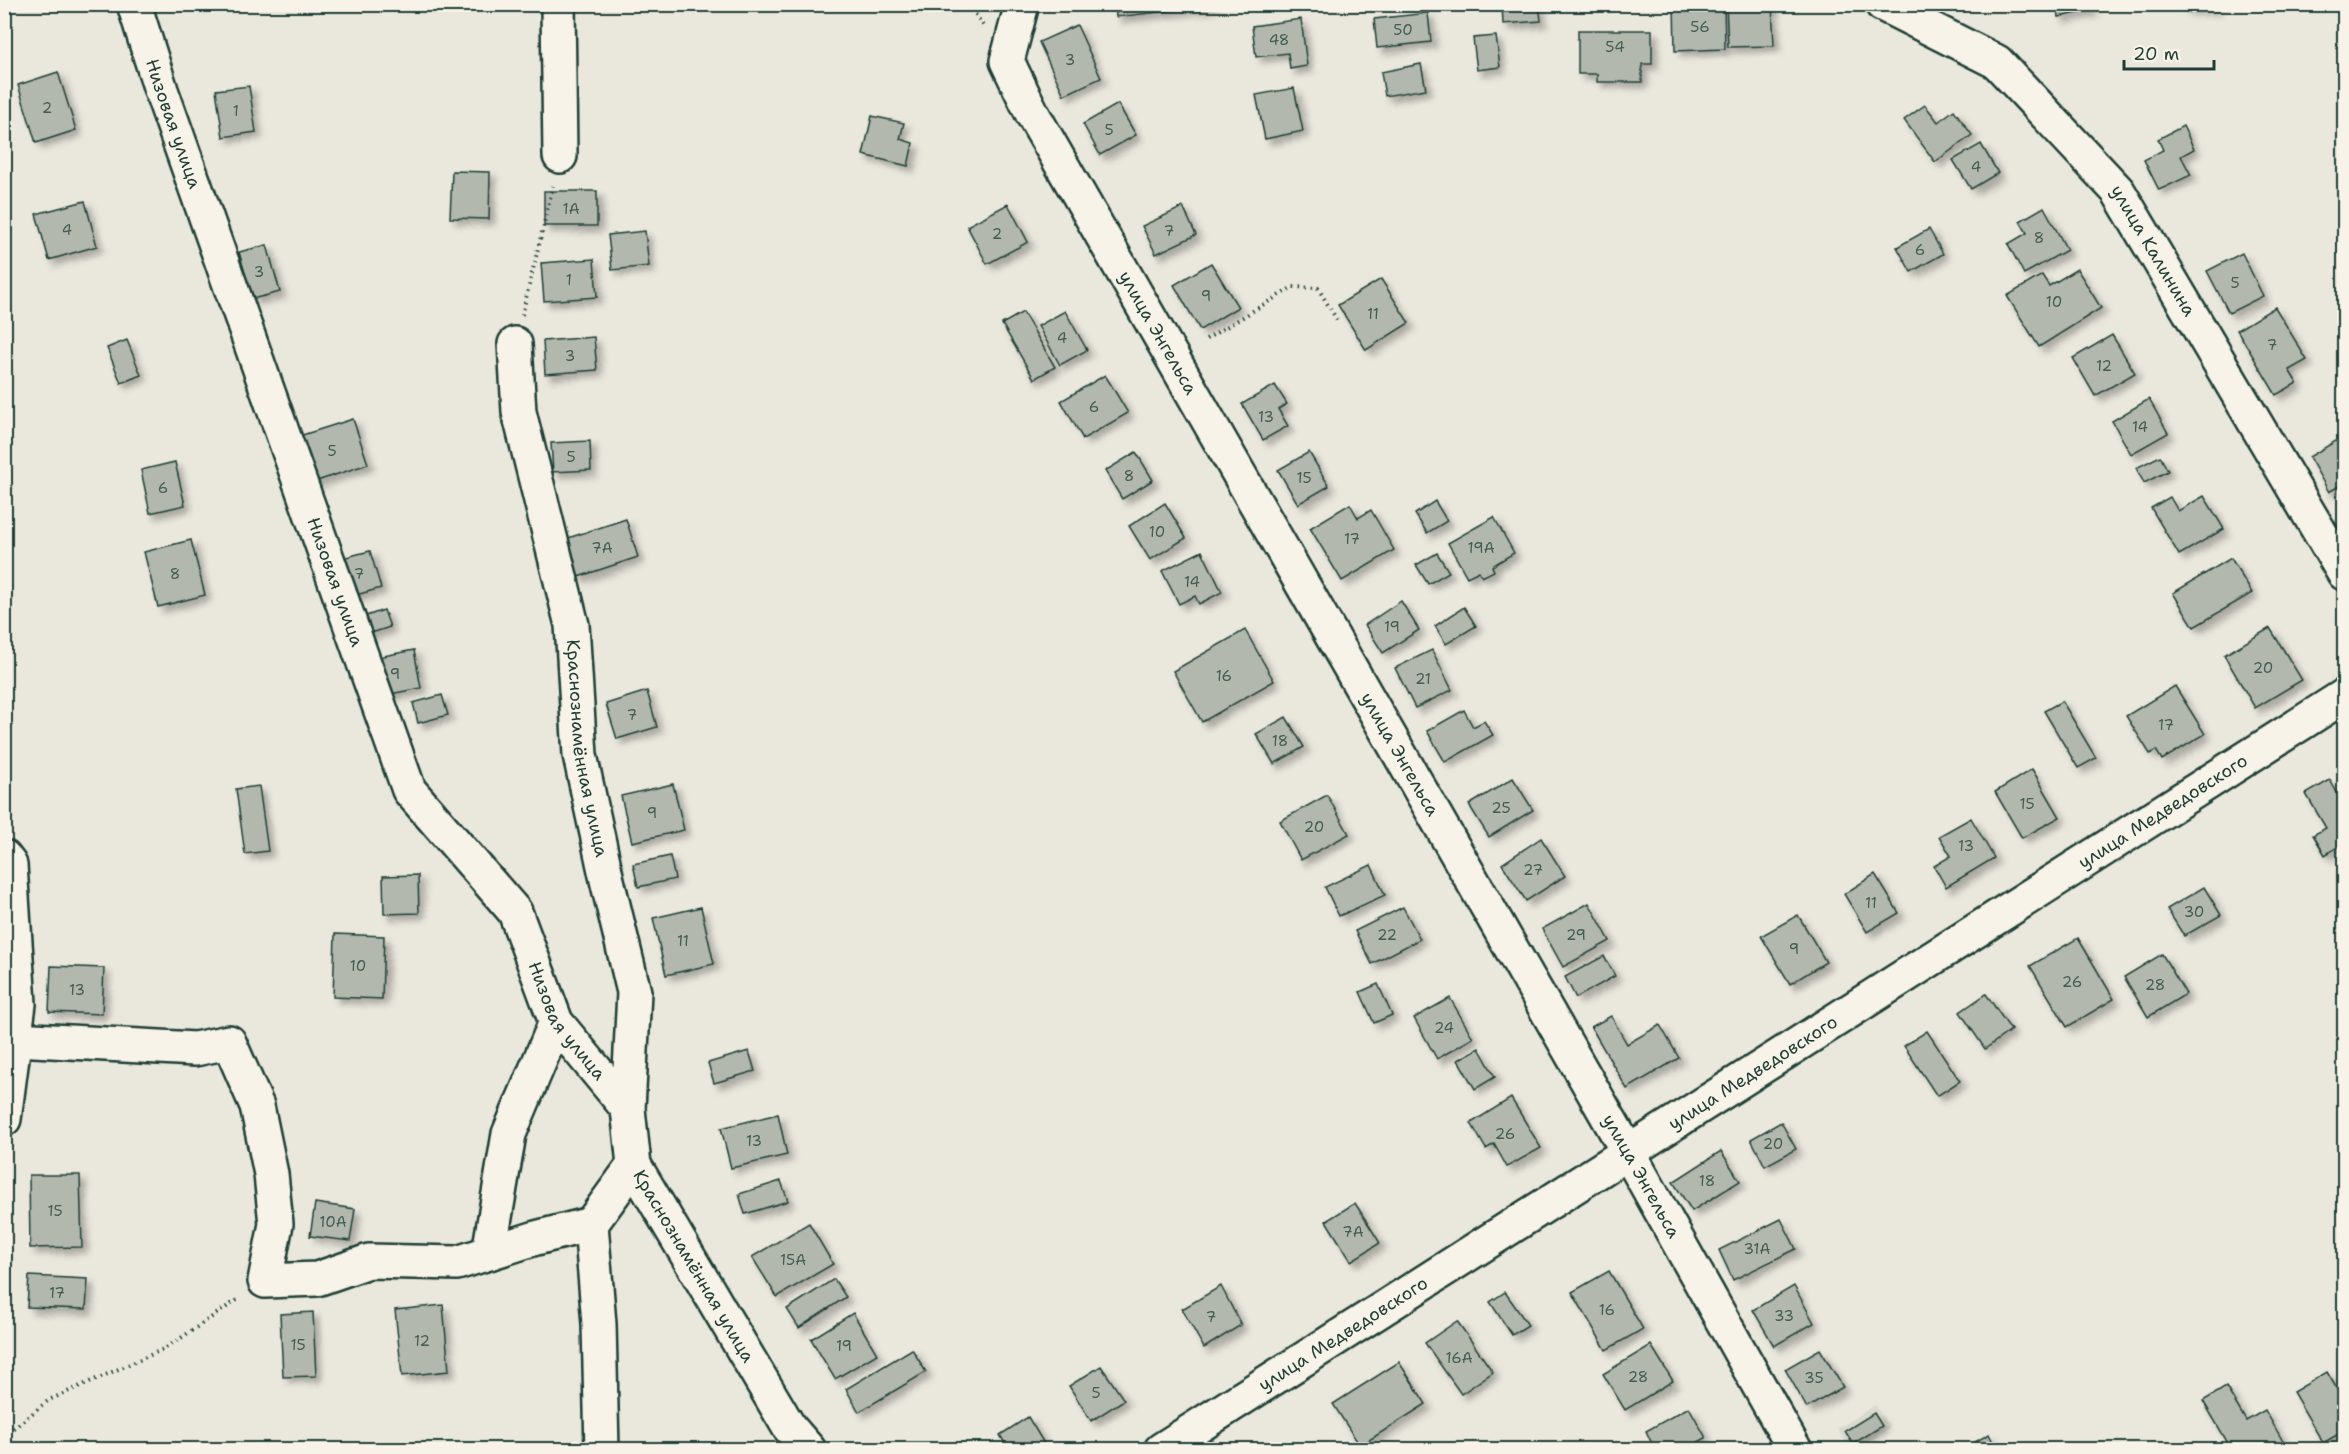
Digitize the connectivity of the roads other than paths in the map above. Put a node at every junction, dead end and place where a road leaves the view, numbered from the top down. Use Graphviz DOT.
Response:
graph roads {
  1 [pos="134,4"];
  2 [pos="558,4"];
  3 [pos="1022,4"];
  4 [pos="1882,4"];
  5 [pos="560,156"];
  6 [pos="515,344"];
  7 [pos="2344,573"];
  8 [pos="2344,696"];
  9 [pos="4,857"];
  10 [pos="556,1022"];
  11 [pos="16,1039"];
  12 [pos="628,1109"];
  13 [pos="4,1119"];
  14 [pos="1628,1152"];
  15 [pos="634,1165"];
  16 [pos="591,1224"];
  17 [pos="489,1253"];
  18 [pos="602,1449"];
  19 [pos="809,1449"];
  20 [pos="1161,1449"];
  21 [pos="1795,1449"];
  1 -- 10 [label="street, Низовая улица"];
  2 -- 5 [label="street"];
  3 -- 14 [label="street, улица Энгельса"];
  4 -- 7 [label="street, улица Калинина"];
  6 -- 12 [label="street, Краснознамённая улица"];
  8 -- 14 [label="street, улица Медведовского"];
  9 -- 11 [label="street"];
  10 -- 12 [label="street, Низовая улица"];
  10 -- 17 [label="street"];
  11 -- 13 [label="street"];
  11 -- 17 [label="street"];
  12 -- 15 [label="street, Краснознамённая улица"];
  14 -- 20 [label="street, улица Медведовского"];
  14 -- 21 [label="street, улица Энгельса"];
  15 -- 16 [label="street"];
  15 -- 19 [label="street, Краснознамённая улица"];
  16 -- 17 [label="street"];
  16 -- 18 [label="street"];
}
